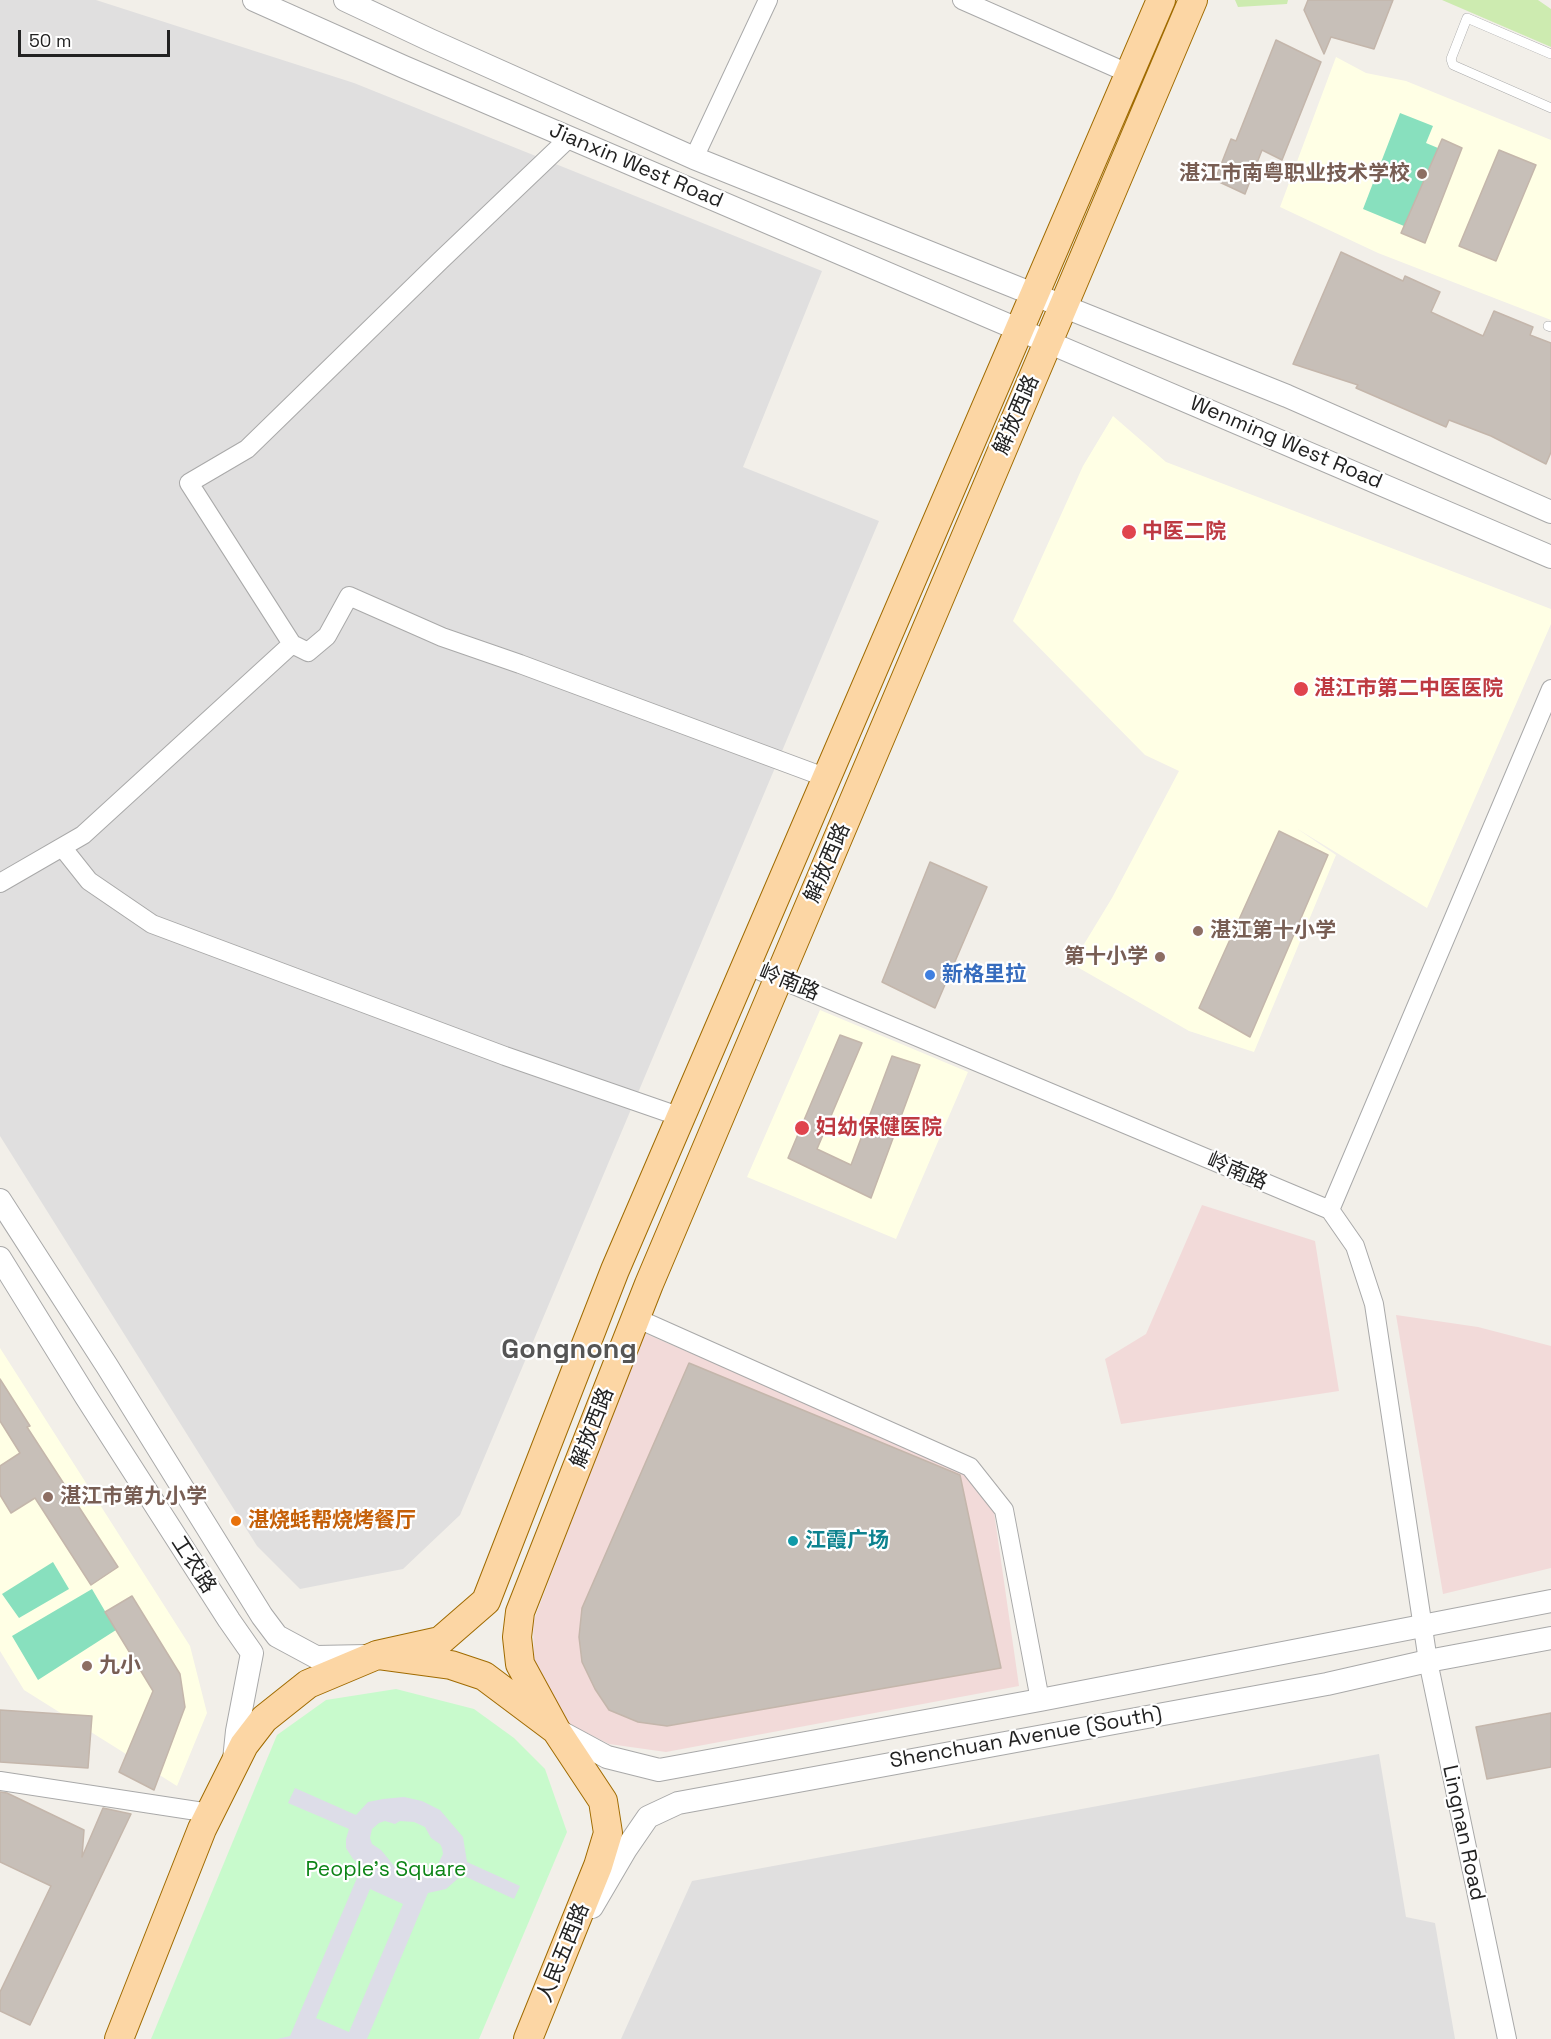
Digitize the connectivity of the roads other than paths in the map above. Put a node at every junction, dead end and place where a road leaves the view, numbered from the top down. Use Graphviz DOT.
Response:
graph roads {
  1 [pos="254,0"];
  2 [pos="345,0"];
  3 [pos="768,0"];
  4 [pos="962,0"];
  5 [pos="1161,0"];
  6 [pos="1193,0"];
  7 [pos="1551,54"];
  8 [pos="1121,70"];
  9 [pos="1551,108"];
  10 [pos="569,138"];
  11 [pos="694,158"];
  12 [pos="1035,295"];
  13 [pos="1063,306"];
  14 [pos="1020,331"];
  15 [pos="1048,342"];
  16 [pos="1551,512"];
  17 [pos="1551,557"];
  18 [pos="291,644"];
  19 [pos="1551,689"];
  20 [pos="827,778"];
  21 [pos="62,847"];
  22 [pos="0,883"];
  23 [pos="746,965"];
  24 [pos="779,978"];
  25 [pos="681,1117"];
  26 [pos="0,1200"];
  27 [pos="1329,1210"];
  28 [pos="0,1258"];
  29 [pos="636,1318"];
  30 [pos="1551,1601"];
  31 [pos="1422,1627"];
  32 [pos="1551,1638"];
  33 [pos="377,1655"];
  34 [pos="1428,1661"];
  35 [pos="1040,1700"];
  36 [pos="556,1730"];
  37 [pos="234,1764"];
  38 [pos="0,1781"];
  39 [pos="215,1801"];
  40 [pos="572,1943"];
  41 [pos="533,2030"];
  42 [pos="119,2039"];
  43 [pos="1507,2039"];
  1 -- 10 [label="street, Jianxin West Road"];
  2 -- 11 [label="street, Jianxin West Road"];
  3 -- 11 [label="street"];
  4 -- 8 [label="street"];
  5 -- 12 [label="main road, 解放西路"];
  6 -- 13 [label="main road, 解放西路"];
  7 -- 9 [label="lane"];
  10 -- 14 [label="street, Jianxin West Road"];
  10 -- 18 [label="street"];
  11 -- 12 [label="street, Jianxin West Road"];
  12 -- 13 [label="street, Wenming West Road"];
  12 -- 14 [label="main road, 解放西路"];
  13 -- 15 [label="main road, 解放西路"];
  13 -- 16 [label="street, Wenming West Road"];
  14 -- 15 [label="street, Wenming West Road"];
  14 -- 20 [label="main road, 解放西路"];
  15 -- 17 [label="street, Wenming West Road"];
  15 -- 24 [label="main road, 解放西路"];
  18 -- 20 [label="street"];
  18 -- 21 [label="street"];
  19 -- 27 [label="street"];
  20 -- 23 [label="main road, 解放西路"];
  21 -- 22 [label="street"];
  21 -- 25 [label="street"];
  23 -- 24 [label="street, 岭南路"];
  23 -- 25 [label="main road, 解放西路"];
  24 -- 27 [label="street, 岭南路"];
  24 -- 29 [label="main road, 解放西路"];
  25 -- 33 [label="main road, 解放西路"];
  26 -- 33 [label="street, 工农路"];
  27 -- 31 [label="street"];
  28 -- 37 [label="street, 工农路"];
  29 -- 35 [label="street"];
  29 -- 36 [label="main road, 解放西路"];
  30 -- 31 [label="street, Shenchuan Avenue (South)"];
  31 -- 34 [label="street, Lingnan Road"];
  31 -- 35 [label="street, Shenchuan Avenue (South)"];
  32 -- 34 [label="street, Shenchuan Avenue (South)"];
  33 -- 36 [label="main road"];
  33 -- 37 [label="main road, 解放西路"];
  34 -- 40 [label="street, Shenchuan Avenue (South)"];
  34 -- 43 [label="street, Lingnan Road"];
  35 -- 36 [label="street, Shenchuan Avenue (South)"];
  36 -- 41 [label="main road, 人民五西路"];
  37 -- 39 [label="main road, 解放西路"];
  38 -- 39 [label="street"];
  39 -- 42 [label="main road, 解放西路"];
  40 -- 41 [label="street"];
}
